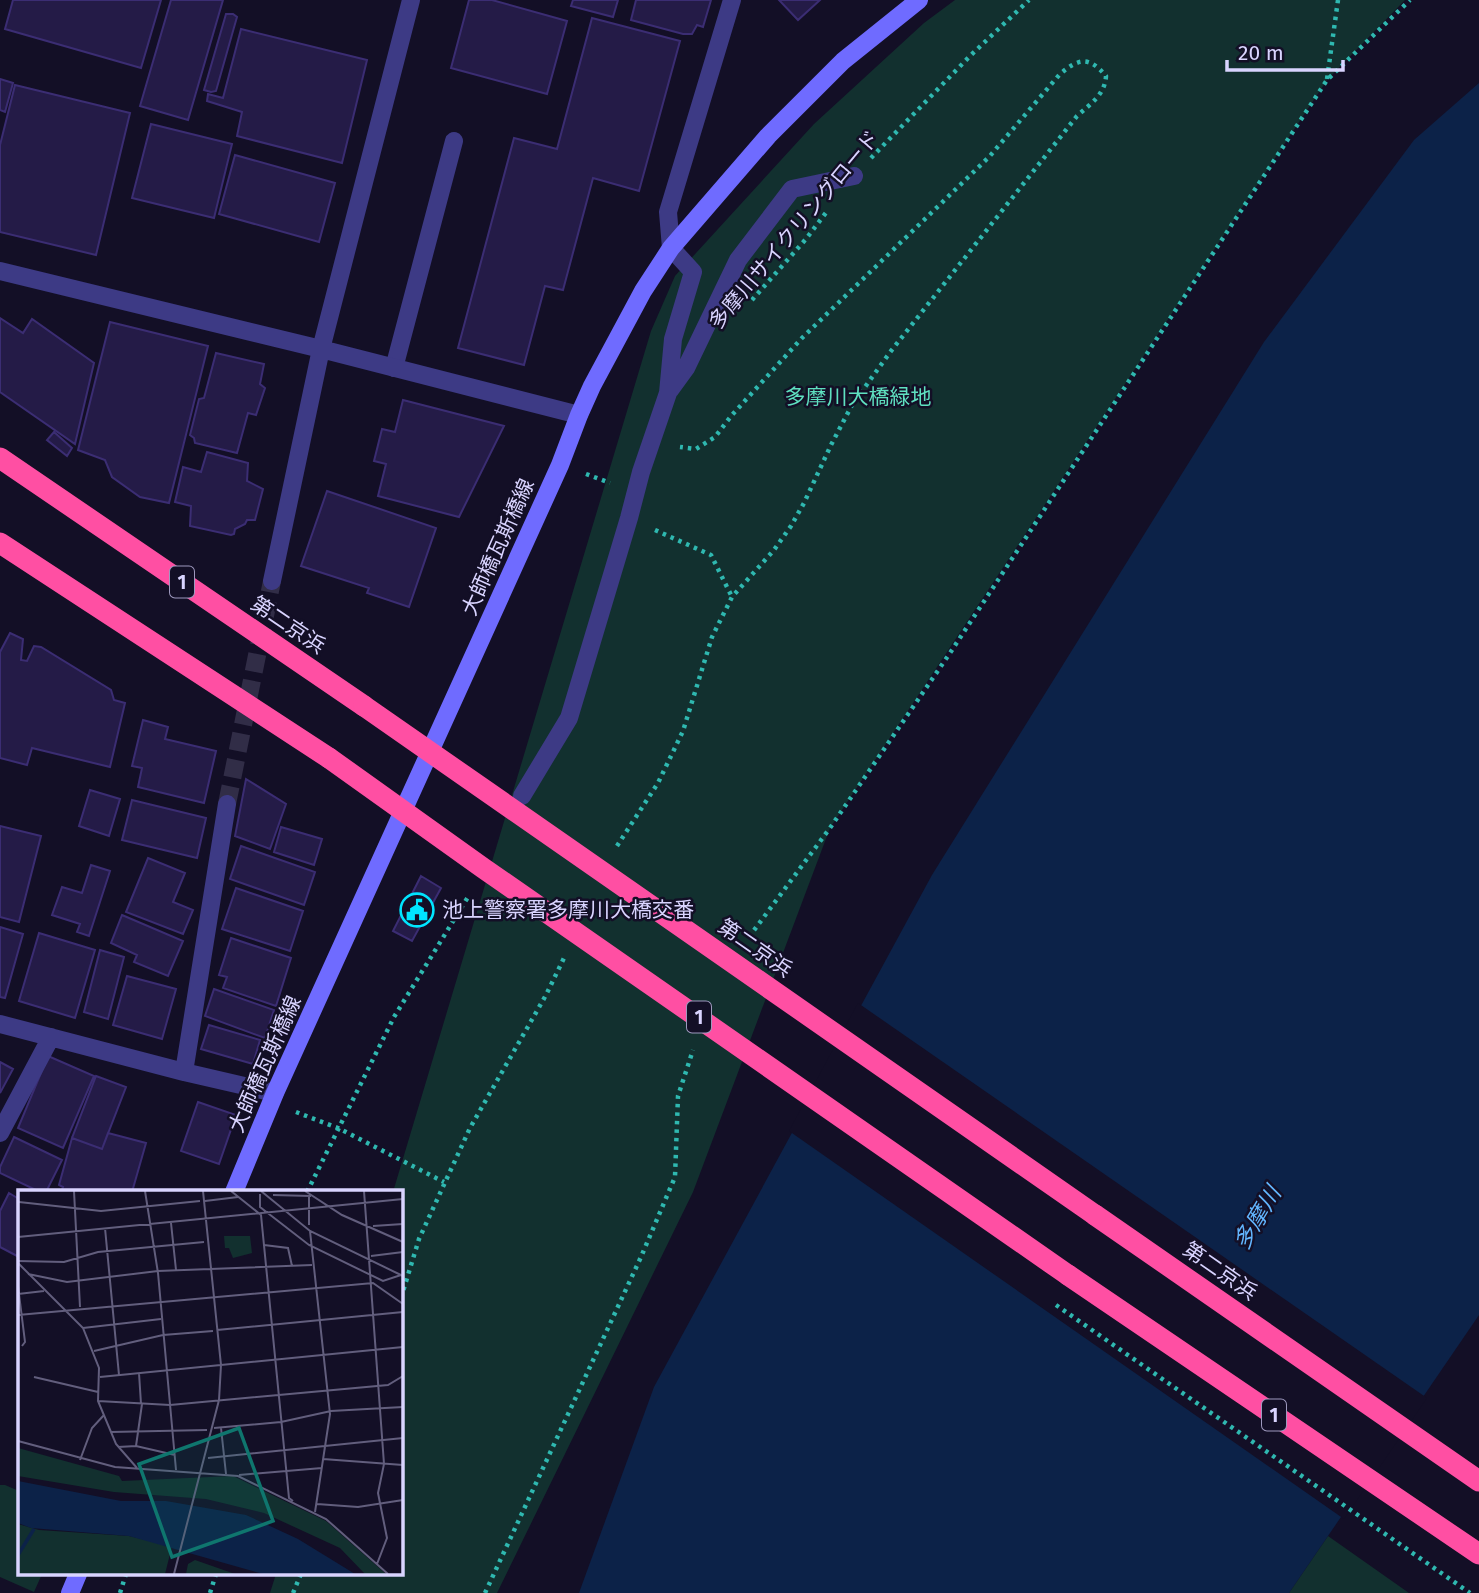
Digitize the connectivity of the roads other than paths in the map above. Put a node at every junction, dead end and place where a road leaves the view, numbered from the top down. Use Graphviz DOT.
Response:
graph roads {
  1 [pos="411,0"];
  2 [pos="732,0"];
  3 [pos="919,0"];
  4 [pos="454,141"];
  5 [pos="854,176"];
  6 [pos="671,247"];
  7 [pos="0,271"];
  8 [pos="321,349"];
  9 [pos="394,368"];
  10 [pos="668,393"];
  11 [pos="579,415"];
  12 [pos="0,458"];
  13 [pos="0,543"];
  14 [pos="272,581"];
  15 [pos="522,796"];
  16 [pos="227,804"];
  17 [pos="0,1024"];
  18 [pos="51,1037"];
  19 [pos="184,1072"];
  20 [pos="275,1093"];
  21 [pos="0,1133"];
  22 [pos="235,1190"];
  23 [pos="1479,1481"];
  24 [pos="1479,1554"];
  25 [pos="77,1576"];
  26 [pos="70,1593"];
  1 -- 8 [label="street"];
  2 -- 6 [label="street"];
  3 -- 6 [label="street, 大師橋瓦斯橋線"];
  4 -- 9 [label="street"];
  5 -- 10 [label="street"];
  6 -- 10 [label="street"];
  6 -- 11 [label="street, 大師橋瓦斯橋線"];
  7 -- 8 [label="street"];
  8 -- 9 [label="street"];
  8 -- 14 [label="street"];
  9 -- 11 [label="street"];
  10 -- 15 [label="street"];
  11 -- 20 [label="street, 大師橋瓦斯橋線"];
  12 -- 23 [label="highway, 第二京浜 / 1, bridge"];
  13 -- 24 [label="highway, 1, bridge"];
  16 -- 19 [label="street"];
  17 -- 18 [label="street"];
  18 -- 19 [label="street"];
  18 -- 21 [label="street"];
  19 -- 20 [label="street"];
  20 -- 22 [label="street, 大師橋瓦斯橋線"];
  25 -- 26 [label="street"];
}
